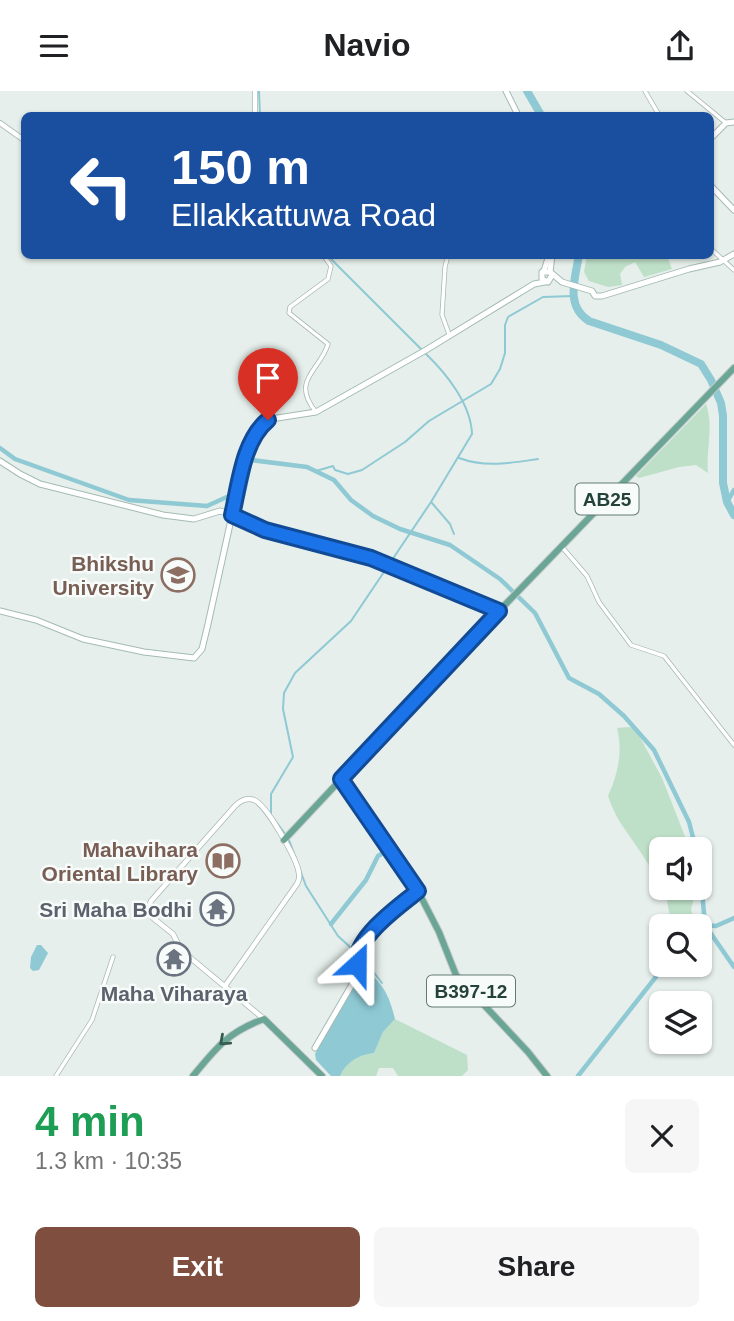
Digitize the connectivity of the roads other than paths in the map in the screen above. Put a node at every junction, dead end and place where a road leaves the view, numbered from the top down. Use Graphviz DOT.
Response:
graph roads {
  1 [pos="255,91"];
  2 [pos="506,91"];
  3 [pos="645,91"];
  4 [pos="687,91"];
  5 [pos="255,112"];
  6 [pos="516,112"];
  7 [pos="657,112"];
  8 [pos="713,112"];
  9 [pos="714,113"];
  10 [pos="734,122"];
  11 [pos="726,123"];
  12 [pos="0,124"];
  13 [pos="714,135"];
  14 [pos="21,138"];
  15 [pos="714,189"];
  16 [pos="734,210"];
  17 [pos="714,252"];
  18 [pos="734,254"];
  19 [pos="326,259"];
  20 [pos="447,259"];
  21 [pos="549,259"];
  22 [pos="724,261"];
  23 [pos="734,269"];
  24 [pos="547,276"];
  25 [pos="449,334"];
  26 [pos="733,369"];
  27 [pos="316,412"];
  28 [pos="0,461"];
  29 [pos="233,512"];
  30 [pos="562,547"];
  31 [pos="0,611"];
  32 [pos="499,611"];
  33 [pos="734,745"];
  34 [pos="341,779"];
  35 [pos="284,840"];
  36 [pos="418,891"];
  37 [pos="113,957"];
  38 [pos="222,984"];
  39 [pos="264,1019"];
  40 [pos="314,1048"];
  41 [pos="57,1076"];
  42 [pos="193,1076"];
  43 [pos="322,1076"];
  44 [pos="547,1076"];
  1 -- 5 [label="street"];
  2 -- 6 [label="main road"];
  3 -- 7 [label="street"];
  4 -- 8 [label="street"];
  9 -- 11 [label="street"];
  10 -- 11 [label="main road"];
  11 -- 13 [label="main road"];
  12 -- 14 [label="street"];
  15 -- 16 [label="main road"];
  17 -- 22 [label="street"];
  18 -- 22 [label="main road"];
  19 -- 27 [label="street"];
  20 -- 25 [label="street"];
  21 -- 24 [label="main road"];
  22 -- 23 [label="street"];
  22 -- 24 [label="main road"];
  24 -- 25 [label="main road"];
  25 -- 27 [label="main road"];
  26 -- 30 [label="main road, AB25"];
  27 -- 29 [label="main road"];
  28 -- 29 [label="main road"];
  29 -- 31 [label="main road"];
  29 -- 32 [label="main road"];
  30 -- 32 [label="main road, AB25"];
  30 -- 33 [label="street"];
  32 -- 34 [label="main road, AB25"];
  34 -- 35 [label="main road, AB25"];
  34 -- 36 [label="main road, B397-12"];
  35 -- 38 [label="street"];
  35 -- 38 [label="street"];
  36 -- 40 [label="main road"];
  36 -- 44 [label="main road, B397-12"];
  37 -- 41 [label="street"];
  38 -- 39 [label="street"];
  39 -- 42 [label="main road, one-way"];
  39 -- 43 [label="main road"];
}
